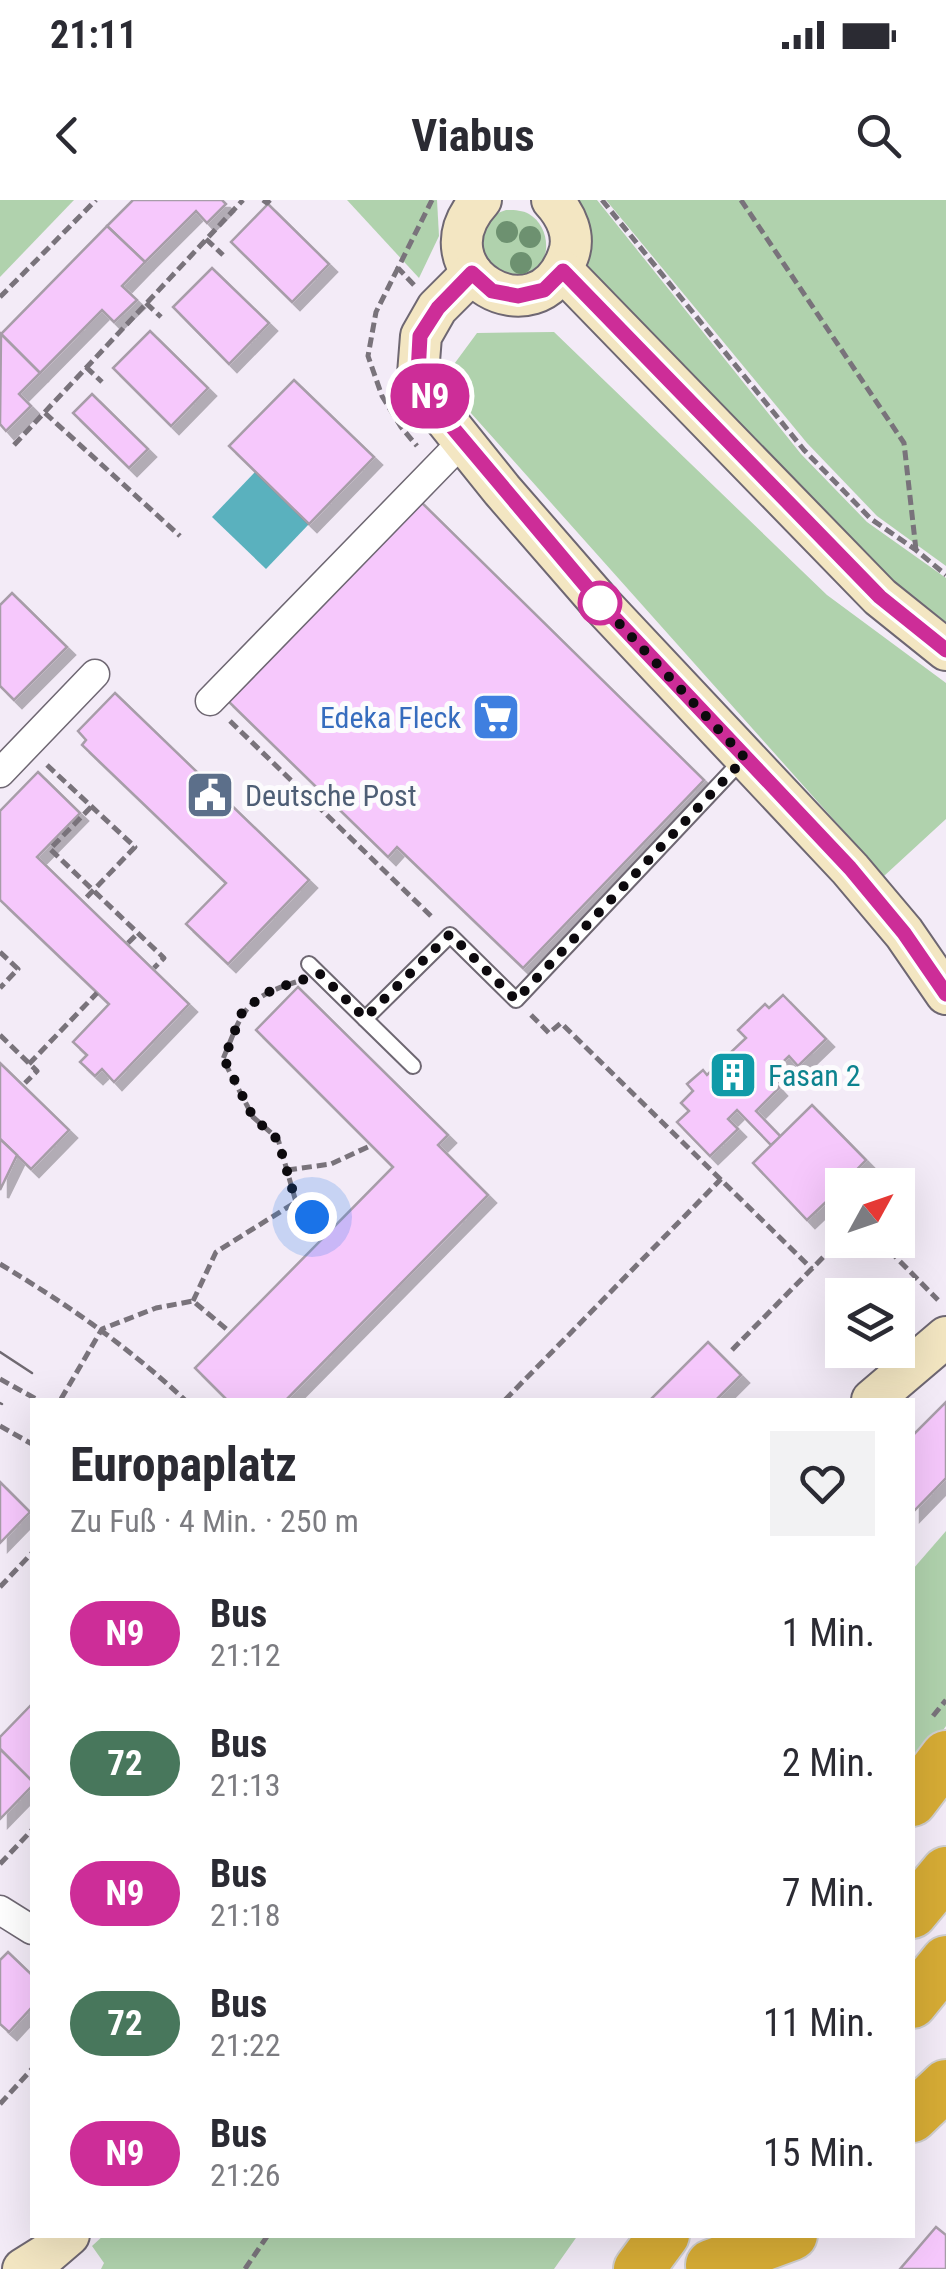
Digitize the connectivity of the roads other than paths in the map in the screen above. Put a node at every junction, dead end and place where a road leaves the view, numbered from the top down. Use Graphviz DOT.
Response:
graph roads {
  1 [pos="482,200"];
  2 [pos="552,200"];
  3 [pos="563,271"];
  4 [pos="472,273"];
  5 [pos="462,442"];
  6 [pos="946,650"];
  7 [pos="95,674"];
  8 [pos="210,701"];
  9 [pos="745,758"];
  10 [pos="0,773"];
  11 [pos="314,969"];
  12 [pos="946,994"];
  13 [pos="365,1018"];
  14 [pos="413,1066"];
  15 [pos="942,1318"];
  16 [pos="874,1398"];
  17 [pos="946,1756"];
  18 [pos="915,1796"];
  19 [pos="946,1872"];
  20 [pos="915,1909"];
  21 [pos="0,1910"];
  22 [pos="30,1929"];
  23 [pos="946,1960"];
  24 [pos="915,1999"];
  25 [pos="946,2085"];
  26 [pos="915,2114"];
  27 [pos="66,2238"];
  28 [pos="620,2238"];
  29 [pos="662,2238"];
  30 [pos="781,2238"];
  31 [pos="718,2256"];
  32 [pos="23,2269"];
  33 [pos="624,2269"];
  34 [pos="639,2269"];
  1 -- 4 [label="street"];
  2 -- 3 [label="street"];
  3 -- 4 [label="street"];
  3 -- 6 [label="street"];
  4 -- 5 [label="street"];
  5 -- 8 [label="street"];
  5 -- 9 [label="street"];
  7 -- 10 [label="street"];
  9 -- 12 [label="street"];
  9 -- 13 [label="lane"];
  11 -- 13 [label="lane"];
  13 -- 14 [label="lane"];
  15 -- 16 [label="street"];
  17 -- 18 [label="highway"];
  19 -- 20 [label="highway"];
  21 -- 22 [label="street"];
  23 -- 24 [label="highway"];
  25 -- 26 [label="highway"];
  27 -- 32 [label="street"];
  28 -- 33 [label="highway"];
  29 -- 34 [label="highway"];
  30 -- 31 [label="highway"];
}
